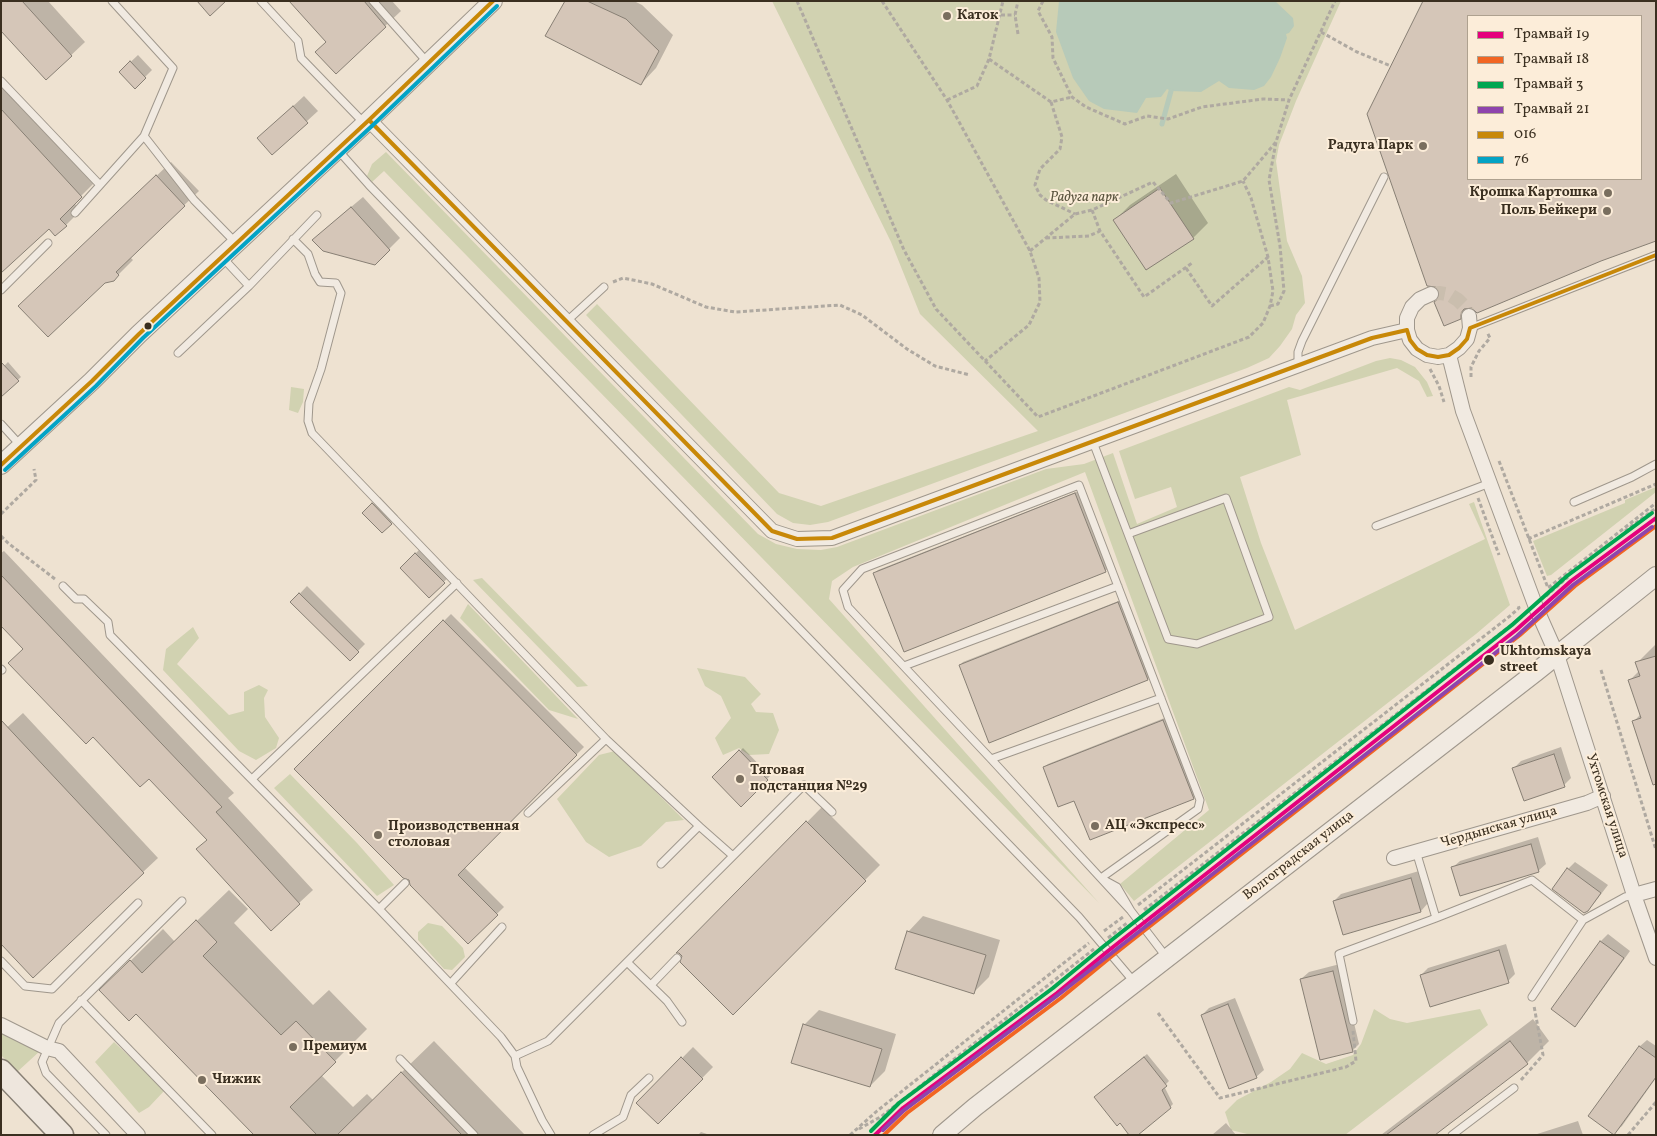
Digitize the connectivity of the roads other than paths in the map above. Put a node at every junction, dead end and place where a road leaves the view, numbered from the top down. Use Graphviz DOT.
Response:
graph roads {
  1 [pos="112,1"];
  2 [pos="261,1"];
  3 [pos="373,1"];
  4 [pos="493,1"];
  5 [pos="428,63"];
  6 [pos="1,81"];
  7 [pos="367,122"];
  8 [pos="144,136"];
  9 [pos="337,149"];
  10 [pos="1384,177"];
  11 [pos="100,185"];
  12 [pos="75,213"];
  13 [pos="317,215"];
  14 [pos="293,239"];
  15 [pos="48,243"];
  16 [pos="236,243"];
  17 [pos="1656,255"];
  18 [pos="221,257"];
  19 [pos="249,286"];
  20 [pos="604,287"];
  21 [pos="1,290"];
  22 [pos="1430,294"];
  23 [pos="567,321"];
  24 [pos="1470,322"];
  25 [pos="1407,330"];
  26 [pos="178,353"];
  27 [pos="1449,355"];
  28 [pos="1298,365"];
  29 [pos="1,424"];
  30 [pos="1093,442"];
  31 [pos="21,446"];
  32 [pos="1656,464"];
  33 [pos="1,465"];
  34 [pos="1490,483"];
  35 [pos="1574,502"];
  36 [pos="1376,526"];
  37 [pos="1128,534"];
  38 [pos="1656,576"];
  39 [pos="456,583"];
  40 [pos="63,586"];
  41 [pos="1118,586"];
  42 [pos="1557,655"];
  43 [pos="904,666"];
  44 [pos="1161,698"];
  45 [pos="606,739"];
  46 [pos="992,759"];
  47 [pos="252,779"];
  48 [pos="1603,796"];
  49 [pos="528,812"];
  50 [pos="832,812"];
  51 [pos="699,826"];
  52 [pos="1416,852"];
  53 [pos="733,856"];
  54 [pos="1394,858"];
  55 [pos="661,864"];
  56 [pos="1101,878"];
  57 [pos="405,883"];
  58 [pos="1656,889"];
  59 [pos="1634,895"];
  60 [pos="182,901"];
  61 [pos="138,903"];
  62 [pos="379,909"];
  63 [pos="1436,918"];
  64 [pos="1583,920"];
  65 [pos="502,927"];
  66 [pos="677,958"];
  67 [pos="1167,958"];
  68 [pos="1656,958"];
  69 [pos="1,961"];
  70 [pos="628,963"];
  71 [pos="451,983"];
  72 [pos="1135,983"];
  73 [pos="651,985"];
  74 [pos="1532,997"];
  75 [pos="82,1000"];
  76 [pos="1352,1021"];
  77 [pos="682,1022"];
  78 [pos="1,1025"];
  79 [pos="47,1048"];
  80 [pos="515,1056"];
  81 [pos="400,1059"];
  82 [pos="1,1071"];
  83 [pos="649,1078"];
  84 [pos="1514,1088"];
  85 [pos="62,1135"];
  86 [pos="106,1135"];
  87 [pos="138,1135"];
  88 [pos="212,1135"];
  89 [pos="474,1135"];
  90 [pos="551,1135"];
  91 [pos="593,1135"];
  92 [pos="942,1135"];
  93 [pos="1452,1135"];
  1 -- 8 [label="lane"];
  2 -- 7 [label="lane"];
  3 -- 5 [label="lane"];
  4 -- 5 [label="street"];
  5 -- 7 [label="street"];
  6 -- 11 [label="lane"];
  7 -- 9 [label="street"];
  7 -- 23 [label="street"];
  8 -- 11 [label="lane"];
  8 -- 16 [label="lane"];
  9 -- 16 [label="street"];
  9 -- 72 [label="lane"];
  10 -- 28 [label="lane"];
  11 -- 12 [label="lane"];
  13 -- 14 [label="lane"];
  14 -- 19 [label="lane"];
  14 -- 39 [label="lane"];
  15 -- 21 [label="lane"];
  16 -- 18 [label="street"];
  17 -- 24 [label="lane"];
  18 -- 19 [label="lane"];
  18 -- 31 [label="street"];
  19 -- 26 [label="lane"];
  20 -- 23 [label="lane"];
  22 -- 25 [label="street"];
  23 -- 30 [label="street"];
  24 -- 27 [label="street"];
  25 -- 27 [label="street"];
  25 -- 28 [label="street"];
  27 -- 34 [label="street, Ухтомская улица"];
  28 -- 30 [label="street"];
  29 -- 31 [label="lane"];
  30 -- 37 [label="lane"];
  31 -- 33 [label="street"];
  32 -- 35 [label="lane"];
  34 -- 36 [label="lane"];
  34 -- 42 [label="street, Ухтомская улица"];
  37 -- 37 [label="lane"];
  38 -- 42 [label="street, Волгоградская улица"];
  39 -- 45 [label="lane"];
  39 -- 47 [label="lane"];
  40 -- 47 [label="lane"];
  41 -- 43 [label="lane"];
  41 -- 43 [label="lane"];
  41 -- 44 [label="lane"];
  42 -- 48 [label="street, Ухтомская улица"];
  42 -- 67 [label="street, Волгоградская улица"];
  43 -- 46 [label="lane"];
  44 -- 46 [label="lane"];
  44 -- 56 [label="lane"];
  45 -- 49 [label="lane"];
  45 -- 51 [label="lane"];
  46 -- 56 [label="lane"];
  47 -- 62 [label="lane"];
  48 -- 52 [label="street, Чердынская улица"];
  48 -- 59 [label="street, Ухтомская улица"];
  50 -- 53 [label="lane"];
  51 -- 53 [label="lane"];
  51 -- 55 [label="lane"];
  52 -- 54 [label="street, Чердынская улица"];
  52 -- 63 [label="lane"];
  53 -- 70 [label="lane"];
  56 -- 67 [label="lane"];
  57 -- 62 [label="lane"];
  58 -- 59 [label="street"];
  59 -- 64 [label="lane"];
  59 -- 68 [label="street, Ухтомская улица"];
  60 -- 75 [label="lane"];
  61 -- 69 [label="lane"];
  62 -- 71 [label="lane"];
  63 -- 64 [label="lane"];
  63 -- 76 [label="lane"];
  64 -- 74 [label="lane"];
  65 -- 71 [label="lane"];
  66 -- 73 [label="lane"];
  67 -- 72 [label="street, Волгоградская улица"];
  70 -- 73 [label="lane"];
  70 -- 80 [label="lane"];
  71 -- 80 [label="lane"];
  72 -- 92 [label="street, Волгоградская улица"];
  73 -- 77 [label="lane"];
  75 -- 79 [label="lane"];
  75 -- 88 [label="lane"];
  78 -- 79 [label="street"];
  79 -- 86 [label="lane"];
  79 -- 87 [label="street"];
  80 -- 90 [label="lane"];
  81 -- 89 [label="lane"];
  82 -- 85 [label="main road"];
  83 -- 91 [label="lane"];
  84 -- 93 [label="lane"];
}
